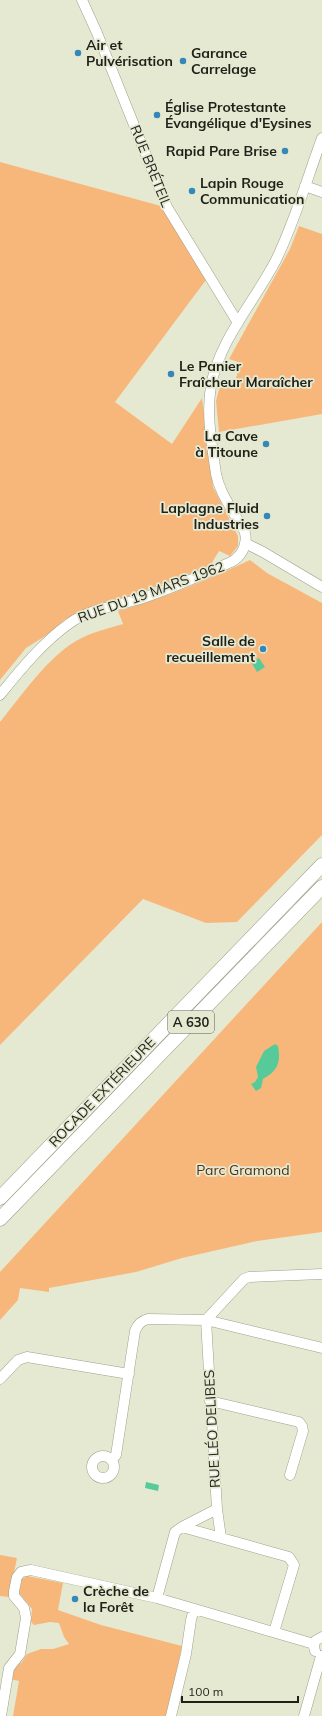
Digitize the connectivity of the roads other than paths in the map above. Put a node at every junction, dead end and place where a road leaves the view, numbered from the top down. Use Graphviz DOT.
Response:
graph roads {
  1 [pos="82,0"];
  2 [pos="322,138"];
  3 [pos="305,186"];
  4 [pos="322,192"];
  5 [pos="238,323"];
  6 [pos="245,543"];
  7 [pos="322,588"];
  8 [pos="0,695"];
  9 [pos="322,865"];
  10 [pos="322,887"];
  11 [pos="0,1198"];
  12 [pos="0,1219"];
  13 [pos="322,1274"];
  14 [pos="206,1320"];
  15 [pos="322,1348"];
  16 [pos="129,1374"];
  17 [pos="0,1379"];
  18 [pos="210,1401"];
  19 [pos="111,1460"];
  20 [pos="290,1475"];
  21 [pos="217,1509"];
  22 [pos="182,1527"];
  23 [pos="221,1538"];
  24 [pos="157,1598"];
  25 [pos="194,1609"];
  26 [pos="274,1632"];
  27 [pos="322,1637"];
  28 [pos="314,1644"];
  29 [pos="321,1656"];
  30 [pos="1,1716"];
  31 [pos="171,1716"];
  32 [pos="304,1716"];
  1 -- 5 [label="street, RUE BRÉTEIL"];
  2 -- 3 [label="street"];
  3 -- 4 [label="street"];
  3 -- 5 [label="street"];
  5 -- 6 [label="street"];
  6 -- 7 [label="street"];
  6 -- 8 [label="street, RUE DU 19 MARS 1962"];
  9 -- 11 [label="highway, ROCADE EXTÉRIEURE / A 630"];
  10 -- 12 [label="highway, A 630"];
  13 -- 14 [label="street"];
  14 -- 15 [label="street"];
  14 -- 16 [label="street"];
  14 -- 18 [label="street, RUE LÉO DELIBES"];
  16 -- 17 [label="street"];
  16 -- 19 [label="street"];
  18 -- 20 [label="street"];
  18 -- 21 [label="street, RUE LÉO DELIBES"];
  21 -- 22 [label="street"];
  21 -- 23 [label="street, RUE LÉO DELIBES"];
  22 -- 23 [label="street"];
  22 -- 24 [label="street"];
  23 -- 26 [label="street"];
  24 -- 25 [label="street"];
  24 -- 30 [label="street"];
  25 -- 26 [label="street"];
  25 -- 31 [label="street"];
  26 -- 28 [label="street"];
  27 -- 28 [label="street"];
  28 -- 29 [label="street"];
  29 -- 32 [label="street"];
}
